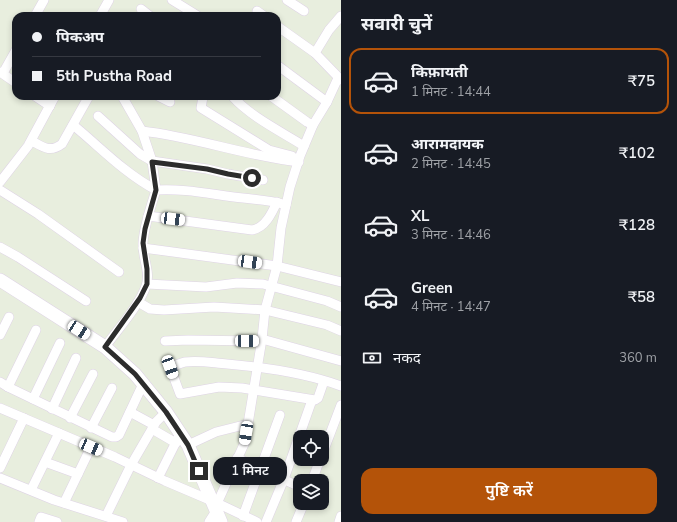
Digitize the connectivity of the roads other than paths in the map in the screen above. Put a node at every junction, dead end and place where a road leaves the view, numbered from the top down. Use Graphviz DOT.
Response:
graph roads {
  1 [pos="44,0"];
  2 [pos="109,0"];
  3 [pos="172,0"];
  4 [pos="287,0"];
  5 [pos="141,9"];
  6 [pos="304,11"];
  7 [pos="37,12"];
  8 [pos="102,12"];
  9 [pos="145,12"];
  10 [pos="192,12"];
  11 [pos="341,16"];
  12 [pos="281,29"];
  13 [pos="315,53"];
  14 [pos="12,56"];
  15 [pos="281,68"];
  16 [pos="1,73"];
  17 [pos="340,79"];
  18 [pos="12,80"];
  19 [pos="41,100"];
  20 [pos="53,100"];
  21 [pos="87,100"];
  22 [pos="124,100"];
  23 [pos="166,100"];
  24 [pos="202,100"];
  25 [pos="236,100"];
  26 [pos="277,100"];
  27 [pos="170,102"];
  28 [pos="327,102"];
  29 [pos="50,106"];
  30 [pos="98,116"];
  31 [pos="73,125"];
  32 [pos="313,125"];
  33 [pos="142,131"];
  34 [pos="32,141"];
  35 [pos="304,146"];
  36 [pos="299,160"];
  37 [pos="152,162"];
  38 [pos="262,180"];
  39 [pos="0,182"];
  40 [pos="0,190"];
  41 [pos="156,190"];
  42 [pos="276,202"];
  43 [pos="286,205"];
  44 [pos="148,216"];
  45 [pos="0,247"];
  46 [pos="143,248"];
  47 [pos="277,266"];
  48 [pos="119,272"];
  49 [pos="0,280"];
  50 [pos="341,282"];
  51 [pos="147,284"];
  52 [pos="272,286"];
  53 [pos="86,301"];
  54 [pos="138,302"];
  55 [pos="341,307"];
  56 [pos="265,310"];
  57 [pos="9,317"];
  58 [pos="36,330"];
  59 [pos="341,331"];
  60 [pos="0,335"];
  61 [pos="261,340"];
  62 [pos="165,341"];
  63 [pos="60,343"];
  64 [pos="105,347"];
  65 [pos="76,358"];
  66 [pos="341,361"];
  67 [pos="257,367"];
  68 [pos="93,374"];
  69 [pos="324,381"];
  70 [pos="0,382"];
  71 [pos="143,384"];
  72 [pos="341,386"];
  73 [pos="8,387"];
  74 [pos="112,388"];
  75 [pos="253,390"];
  76 [pos="33,400"];
  77 [pos="312,400"];
  78 [pos="341,405"];
  79 [pos="0,408"];
  80 [pos="52,409"];
  81 [pos="130,412"];
  82 [pos="166,412"];
  83 [pos="280,415"];
  84 [pos="24,418"];
  85 [pos="70,418"];
  86 [pos="248,424"];
  87 [pos="153,427"];
  88 [pos="337,427"];
  89 [pos="91,428"];
  90 [pos="59,433"];
  91 [pos="181,441"];
  92 [pos="329,442"];
  93 [pos="91,447"];
  94 [pos="237,458"];
  95 [pos="45,462"];
  96 [pos="131,465"];
  97 [pos="0,468"];
  98 [pos="262,468"];
  99 [pos="78,474"];
  100 [pos="0,478"];
  101 [pos="158,478"];
  102 [pos="284,479"];
  103 [pos="293,484"];
  104 [pos="31,490"];
  105 [pos="64,503"];
  106 [pos="301,510"];
  107 [pos="215,511"];
  108 [pos="106,516"];
  109 [pos="243,516"];
  110 [pos="341,516"];
  111 [pos="39,522"];
  112 [pos="57,522"];
  113 [pos="123,522"];
  114 [pos="257,522"];
  115 [pos="266,522"];
  116 [pos="296,522"];
  117 [pos="339,522"];
  1 -- 7 [label="street"];
  2 -- 8 [label="street"];
  3 -- 10 [label="street"];
  4 -- 6 [label="street"];
  5 -- 9 [label="street"];
  11 -- 13 [label="street"];
  12 -- 13 [label="street"];
  13 -- 17 [label="street"];
  14 -- 16 [label="street"];
  15 -- 28 [label="street"];
  16 -- 18 [label="street"];
  17 -- 28 [label="street"];
  19 -- 29 [label="street"];
  20 -- 29 [label="street"];
  21 -- 31 [label="street"];
  22 -- 33 [label="street"];
  23 -- 27 [label="street"];
  24 -- 36 [label="street"];
  25 -- 35 [label="street"];
  26 -- 32 [label="street"];
  28 -- 32 [label="street"];
  29 -- 34 [label="street"];
  30 -- 37 [label="street"];
  31 -- 34 [label="street"];
  31 -- 41 [label="street"];
  32 -- 35 [label="street"];
  33 -- 36 [label="street"];
  33 -- 37 [label="street"];
  34 -- 39 [label="street"];
  35 -- 36 [label="street"];
  36 -- 43 [label="street"];
  37 -- 38 [label="street"];
  37 -- 41 [label="street"];
  40 -- 48 [label="street"];
  41 -- 42 [label="street"];
  41 -- 44 [label="street"];
  42 -- 43 [label="street"];
  42 -- 44 [label="street"];
  43 -- 47 [label="street"];
  44 -- 46 [label="street"];
  45 -- 53 [label="street"];
  46 -- 47 [label="street"];
  46 -- 51 [label="street"];
  47 -- 50 [label="street"];
  47 -- 52 [label="street"];
  49 -- 64 [label="street"];
  51 -- 52 [label="street"];
  51 -- 54 [label="street"];
  52 -- 55 [label="street"];
  52 -- 56 [label="street"];
  54 -- 56 [label="street"];
  54 -- 64 [label="street"];
  56 -- 59 [label="street"];
  56 -- 61 [label="street"];
  57 -- 60 [label="street"];
  58 -- 73 [label="street"];
  61 -- 62 [label="street"];
  61 -- 66 [label="street"];
  61 -- 67 [label="street"];
  63 -- 76 [label="street"];
  64 -- 71 [label="street"];
  65 -- 80 [label="street"];
  67 -- 69 [label="street"];
  67 -- 75 [label="street"];
  67 -- 75 [label="street"];
  68 -- 85 [label="street"];
  69 -- 72 [label="street"];
  69 -- 77 [label="street"];
  70 -- 73 [label="street"];
  71 -- 81 [label="street"];
  71 -- 82 [label="street"];
  73 -- 76 [label="street"];
  74 -- 89 [label="street"];
  75 -- 77 [label="street"];
  75 -- 86 [label="street"];
  76 -- 80 [label="street"];
  77 -- 102 [label="street"];
  78 -- 88 [label="street"];
  79 -- 84 [label="street"];
  80 -- 85 [label="street"];
  81 -- 87 [label="street"];
  81 -- 89 [label="street"];
  82 -- 87 [label="street"];
  82 -- 91 [label="street"];
  83 -- 98 [label="street"];
  84 -- 90 [label="street"];
  84 -- 97 [label="street"];
  85 -- 89 [label="street"];
  86 -- 91 [label="street"];
  86 -- 94 [label="street"];
  87 -- 91 [label="street"];
  87 -- 96 [label="street"];
  88 -- 92 [label="street"];
  90 -- 93 [label="street"];
  90 -- 95 [label="street"];
  91 -- 101 [label="street"];
  91 -- 107 [label="street"];
  93 -- 96 [label="street"];
  93 -- 99 [label="street"];
  94 -- 98 [label="street"];
  94 -- 107 [label="street"];
  95 -- 99 [label="street"];
  95 -- 104 [label="street"];
  96 -- 101 [label="street"];
  96 -- 108 [label="street"];
  98 -- 102 [label="street"];
  98 -- 109 [label="street"];
  99 -- 105 [label="street"];
  100 -- 104 [label="street"];
  101 -- 107 [label="street"];
  102 -- 103 [label="street"];
  102 -- 115 [label="street"];
  104 -- 105 [label="street"];
  105 -- 108 [label="street"];
  106 -- 116 [label="street"];
  107 -- 109 [label="street"];
  108 -- 113 [label="street"];
  109 -- 114 [label="street"];
  110 -- 117 [label="street"];
  111 -- 112 [label="street"];
}
